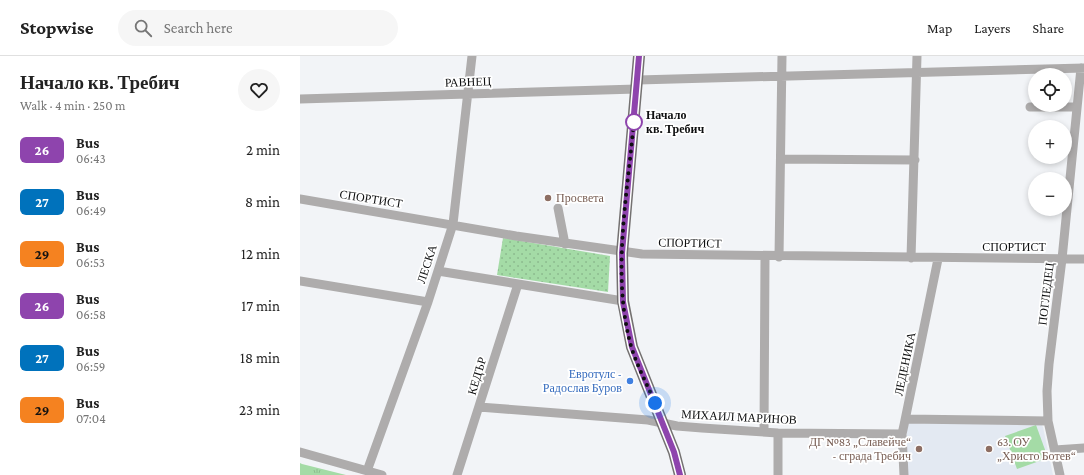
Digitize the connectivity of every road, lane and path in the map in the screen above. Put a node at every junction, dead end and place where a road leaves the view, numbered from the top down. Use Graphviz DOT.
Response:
graph roads {
  1 [pos="472,56"];
  2 [pos="639,56"];
  3 [pos="782,56"];
  4 [pos="917,56"];
  5 [pos="1082,68"];
  6 [pos="916,72"];
  7 [pos="782,75"];
  8 [pos="637,84"];
  9 [pos="468,94"];
  10 [pos="300,99"];
  11 [pos="1072,107"];
  12 [pos="1077,107"];
  13 [pos="782,158"];
  14 [pos="915,160"];
  15 [pos="300,199"];
  16 [pos="558,208"];
  17 [pos="453,224"];
  18 [pos="565,244"];
  19 [pos="622,253"];
  20 [pos="779,256"];
  21 [pos="765,257"];
  22 [pos="911,258"];
  23 [pos="938,258"];
  24 [pos="1062,259"];
  25 [pos="1084,259"];
  26 [pos="438,272"];
  27 [pos="300,281"];
  28 [pos="518,284"];
  29 [pos="428,302"];
  30 [pos="623,302"];
  31 [pos="479,407"];
  32 [pos="906,419"];
  33 [pos="1048,421"];
  34 [pos="663,423"];
  35 [pos="764,432"];
  36 [pos="778,433"];
  37 [pos="902,434"];
  38 [pos="1084,448"];
  39 [pos="1055,450"];
  40 [pos="300,452"];
  41 [pos="361,471"];
  42 [pos="382,475"];
  43 [pos="457,475"];
  44 [pos="680,475"];
  45 [pos="778,475"];
  46 [pos="904,475"];
  47 [pos="1060,475"];
  1 -- 9 [label="street, ЛЕСКА"];
  2 -- 8 [label="main road"];
  3 -- 7 [label="street"];
  4 -- 6 [label="street"];
  5 -- 6 [label="street, РАВНЕЦ"];
  5 -- 12 [label="street, ПОГЛЕДЕЦ"];
  6 -- 7 [label="street, РАВНЕЦ"];
  6 -- 14 [label="street"];
  7 -- 8 [label="street, РАВНЕЦ"];
  7 -- 13 [label="street"];
  8 -- 9 [label="street, РАВНЕЦ"];
  8 -- 19 [label="main road"];
  9 -- 10 [label="street, РАВНЕЦ"];
  9 -- 17 [label="street, ЛЕСКА"];
  11 -- 12 [label="street"];
  12 -- 24 [label="street, ПОГЛЕДЕЦ"];
  13 -- 14 [label="street"];
  13 -- 20 [label="street"];
  14 -- 22 [label="street"];
  15 -- 17 [label="street, СПОРТИСТ"];
  16 -- 18 [label="street"];
  17 -- 18 [label="street, СПОРТИСТ"];
  17 -- 26 [label="street, ЛЕСКА"];
  18 -- 19 [label="street, СПОРТИСТ"];
  19 -- 21 [label="street, СПОРТИСТ"];
  19 -- 30 [label="main road"];
  20 -- 21 [label="street, СПОРТИСТ"];
  20 -- 22 [label="street, СПОРТИСТ"];
  21 -- 35 [label="street"];
  22 -- 23 [label="street, СПОРТИСТ"];
  23 -- 24 [label="street, СПОРТИСТ"];
  23 -- 32 [label="street, ЛЕДЕНИКА"];
  24 -- 25 [label="street, СПОРТИСТ"];
  24 -- 33 [label="street, ПОГЛЕДЕЦ"];
  26 -- 28 [label="street"];
  26 -- 29 [label="street, ЛЕСКА"];
  27 -- 29 [label="street"];
  28 -- 30 [label="street"];
  28 -- 31 [label="street, КЕДЪР"];
  29 -- 41 [label="street, ЛЕСКА"];
  30 -- 34 [label="main road"];
  31 -- 34 [label="street, МИХАИЛ МАРИНОВ"];
  31 -- 43 [label="street, КЕДЪР"];
  32 -- 33 [label="street"];
  32 -- 37 [label="street, ЛЕДЕНИКА"];
  33 -- 39 [label="street, ПОГЛЕДЕЦ"];
  34 -- 35 [label="street, МИХАИЛ МАРИНОВ"];
  34 -- 44 [label="main road"];
  35 -- 36 [label="street, МИХАИЛ МАРИНОВ"];
  36 -- 37 [label="street, МИХАИЛ МАРИНОВ"];
  36 -- 45 [label="street"];
  37 -- 46 [label="street, ЛЕДЕНИКА"];
  38 -- 39 [label="street"];
  39 -- 47 [label="street, ПОГЛЕДЕЦ"];
  40 -- 41 [label="street"];
  41 -- 42 [label="street"];
}
